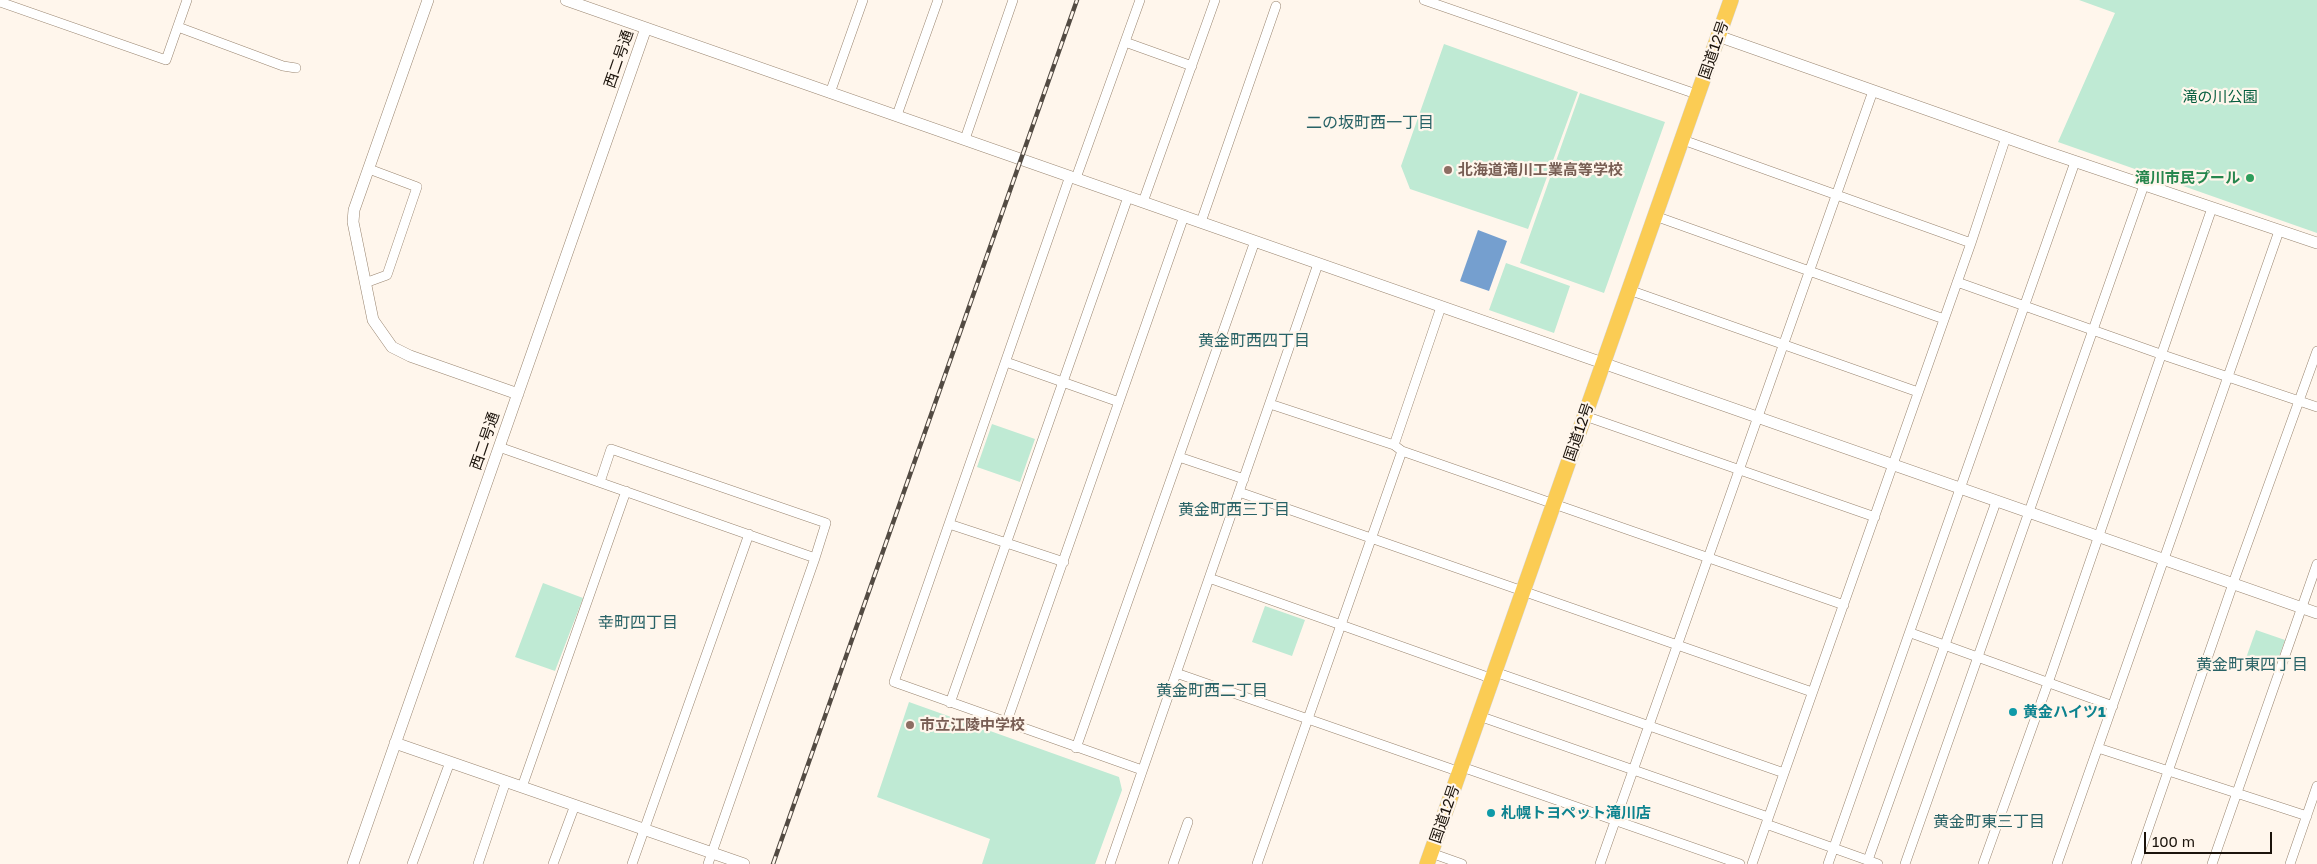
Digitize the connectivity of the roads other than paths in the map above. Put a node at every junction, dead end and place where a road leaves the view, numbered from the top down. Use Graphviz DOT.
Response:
graph roads {
  1 [pos="187,0"];
  2 [pos="428,0"];
  3 [pos="566,0"];
  4 [pos="863,0"];
  5 [pos="938,0"];
  6 [pos="1014,0"];
  7 [pos="1140,0"];
  8 [pos="1216,0"];
  9 [pos="1424,0"];
  10 [pos="1731,0"];
  11 [pos="0,2"];
  12 [pos="1276,6"];
  13 [pos="178,27"];
  14 [pos="646,28"];
  15 [pos="1718,36"];
  16 [pos="1124,42"];
  17 [pos="1192,66"];
  18 [pos="296,68"];
  19 [pos="1873,91"];
  20 [pos="830,93"];
  21 [pos="1699,95"];
  22 [pos="897,115"];
  23 [pos="2006,137"];
  24 [pos="965,139"];
  25 [pos="1683,140"];
  26 [pos="2076,162"];
  27 [pos="369,169"];
  28 [pos="1073,177"];
  29 [pos="2144,185"];
  30 [pos="1128,196"];
  31 [pos="1837,196"];
  32 [pos="1143,202"];
  33 [pos="2212,208"];
  34 [pos="1184,216"];
  35 [pos="1655,216"];
  36 [pos="1201,222"];
  37 [pos="2279,231"];
  38 [pos="1255,242"];
  39 [pos="1971,243"];
  40 [pos="2317,243"];
  41 [pos="1318,264"];
  42 [pos="1809,271"];
  43 [pos="1957,282"];
  44 [pos="365,283"];
  45 [pos="1629,290"];
  46 [pos="2024,306"];
  47 [pos="1441,307"];
  48 [pos="1944,319"];
  49 [pos="2093,330"];
  50 [pos="1784,344"];
  51 [pos="2317,351"];
  52 [pos="2162,355"];
  53 [pos="1006,362"];
  54 [pos="1603,364"];
  55 [pos="2229,378"];
  56 [pos="1063,382"];
  57 [pos="1918,392"];
  58 [pos="518,394"];
  59 [pos="2299,400"];
  60 [pos="1119,402"];
  61 [pos="1270,404"];
  62 [pos="2317,407"];
  63 [pos="1585,416"];
  64 [pos="1757,417"];
  65 [pos="499,447"];
  66 [pos="1398,448"];
  67 [pos="1179,456"];
  68 [pos="1892,465"];
  69 [pos="1739,470"];
  70 [pos="1244,479"];
  71 [pos="600,482"];
  72 [pos="1960,489"];
  73 [pos="626,491"];
  74 [pos="1239,492"];
  75 [pos="1996,502"];
  76 [pos="1554,504"];
  77 [pos="2028,513"];
  78 [pos="1875,517"];
  79 [pos="949,524"];
  80 [pos="750,534"];
  81 [pos="2097,536"];
  82 [pos="1371,538"];
  83 [pos="1006,543"];
  84 [pos="1708,557"];
  85 [pos="815,558"];
  86 [pos="2165,560"];
  87 [pos="1064,562"];
  88 [pos="2317,564"];
  89 [pos="1209,578"];
  90 [pos="2233,584"];
  91 [pos="1524,590"];
  92 [pos="1844,605"];
  93 [pos="2302,608"];
  94 [pos="2317,613"];
  95 [pos="1341,624"];
  96 [pos="1911,633"];
  97 [pos="1678,645"];
  98 [pos="1944,646"];
  99 [pos="1977,658"];
  100 [pos="1176,673"];
  101 [pos="1494,675"];
  102 [pos="2048,683"];
  103 [pos="1812,692"];
  104 [pos="950,703"];
  105 [pos="2113,706"];
  106 [pos="1480,716"];
  107 [pos="1308,719"];
  108 [pos="1006,724"];
  109 [pos="1649,726"];
  110 [pos="395,743"];
  111 [pos="1076,748"];
  112 [pos="2098,748"];
  113 [pos="450,762"];
  114 [pos="1461,769"];
  115 [pos="1142,770"];
  116 [pos="1633,771"];
  117 [pos="2169,771"];
  118 [pos="1784,773"];
  119 [pos="506,781"];
  120 [pos="2317,786"];
  121 [pos="522,787"];
  122 [pos="2237,793"];
  123 [pos="575,805"];
  124 [pos="2307,816"];
  125 [pos="1616,820"];
  126 [pos="1767,821"];
  127 [pos="1188,822"];
  128 [pos="644,829"];
  129 [pos="1834,848"];
  130 [pos="710,859"];
  131 [pos="1429,859"];
  132 [pos="1868,860"];
  133 [pos="353,864"];
  134 [pos="412,864"];
  135 [pos="478,864"];
  136 [pos="553,864"];
  137 [pos="632,864"];
  138 [pos="744,864"];
  139 [pos="1110,864"];
  140 [pos="1173,864"];
  141 [pos="1257,864"];
  142 [pos="1462,864"];
  143 [pos="1600,864"];
  144 [pos="1740,864"];
  145 [pos="1752,864"];
  146 [pos="1828,864"];
  147 [pos="1878,864"];
  148 [pos="1905,864"];
  149 [pos="1983,864"];
  150 [pos="2057,864"];
  151 [pos="2136,864"];
  152 [pos="2212,864"];
  153 [pos="2290,864"];
  1 -- 13 [label="street"];
  2 -- 27 [label="street"];
  3 -- 14 [label="street"];
  4 -- 20 [label="street"];
  5 -- 22 [label="street"];
  6 -- 24 [label="street"];
  7 -- 16 [label="street"];
  8 -- 17 [label="street"];
  9 -- 21 [label="street"];
  10 -- 15 [label="highway, 国道12号"];
  11 -- 13 [label="street"];
  12 -- 36 [label="street"];
  13 -- 18 [label="street"];
  14 -- 20 [label="street"];
  14 -- 58 [label="street, 西二号通"];
  15 -- 19 [label="street"];
  15 -- 21 [label="highway, 国道12号"];
  16 -- 17 [label="street"];
  16 -- 28 [label="street"];
  17 -- 32 [label="street"];
  19 -- 23 [label="street"];
  19 -- 31 [label="street"];
  20 -- 22 [label="street"];
  21 -- 25 [label="highway, 国道12号"];
  22 -- 24 [label="street"];
  23 -- 26 [label="street"];
  23 -- 39 [label="street"];
  24 -- 28 [label="street"];
  25 -- 31 [label="street"];
  25 -- 35 [label="highway, 国道12号"];
  26 -- 29 [label="street"];
  26 -- 46 [label="street"];
  27 -- 44 [label="street"];
  27 -- 44 [label="street"];
  28 -- 30 [label="street"];
  28 -- 53 [label="street"];
  29 -- 33 [label="street"];
  29 -- 49 [label="street"];
  30 -- 32 [label="street"];
  30 -- 56 [label="street"];
  31 -- 39 [label="street"];
  31 -- 42 [label="street"];
  32 -- 34 [label="street"];
  33 -- 37 [label="street"];
  33 -- 52 [label="street"];
  34 -- 36 [label="street"];
  34 -- 60 [label="street"];
  35 -- 42 [label="street"];
  35 -- 45 [label="highway, 国道12号"];
  36 -- 38 [label="street"];
  37 -- 40 [label="street"];
  37 -- 55 [label="street"];
  38 -- 41 [label="street"];
  38 -- 67 [label="street"];
  39 -- 43 [label="street"];
  41 -- 47 [label="street"];
  41 -- 61 [label="street"];
  42 -- 48 [label="street"];
  42 -- 50 [label="street"];
  43 -- 46 [label="street"];
  43 -- 48 [label="street"];
  44 -- 58 [label="street"];
  45 -- 50 [label="street"];
  45 -- 54 [label="highway, 国道12号"];
  46 -- 49 [label="street"];
  46 -- 72 [label="street"];
  47 -- 54 [label="street"];
  47 -- 66 [label="street"];
  48 -- 57 [label="street"];
  49 -- 52 [label="street"];
  49 -- 77 [label="street"];
  50 -- 57 [label="street"];
  50 -- 64 [label="street"];
  51 -- 59 [label="street"];
  52 -- 55 [label="street"];
  52 -- 81 [label="street"];
  53 -- 56 [label="street"];
  53 -- 79 [label="street"];
  54 -- 63 [label="highway, 国道12号"];
  54 -- 64 [label="street"];
  55 -- 59 [label="street"];
  55 -- 86 [label="street"];
  56 -- 60 [label="street"];
  56 -- 83 [label="street"];
  57 -- 68 [label="street"];
  58 -- 65 [label="street, 西二号通"];
  59 -- 62 [label="street"];
  59 -- 90 [label="street"];
  60 -- 87 [label="street"];
  61 -- 66 [label="street"];
  61 -- 70 [label="street"];
  63 -- 69 [label="street"];
  63 -- 76 [label="highway, 国道12号"];
  64 -- 68 [label="street"];
  64 -- 69 [label="street"];
  65 -- 71 [label="street"];
  65 -- 110 [label="street, 西二号通"];
  66 -- 76 [label="street"];
  66 -- 82 [label="street"];
  67 -- 70 [label="street"];
  67 -- 111 [label="street"];
  68 -- 72 [label="street"];
  68 -- 78 [label="street"];
  69 -- 78 [label="street"];
  69 -- 84 [label="street"];
  70 -- 74 [label="street"];
  71 -- 73 [label="street"];
  71 -- 85 [label="street"];
  72 -- 75 [label="street"];
  72 -- 96 [label="street"];
  73 -- 80 [label="street"];
  73 -- 121 [label="street"];
  74 -- 82 [label="street"];
  74 -- 89 [label="street"];
  75 -- 77 [label="street"];
  75 -- 98 [label="street"];
  76 -- 84 [label="street"];
  76 -- 91 [label="highway, 国道12号"];
  77 -- 81 [label="street"];
  77 -- 99 [label="street"];
  78 -- 92 [label="street"];
  79 -- 83 [label="street"];
  79 -- 104 [label="street"];
  80 -- 85 [label="street"];
  80 -- 128 [label="street"];
  81 -- 86 [label="street"];
  81 -- 102 [label="street"];
  82 -- 91 [label="street"];
  82 -- 95 [label="street"];
  83 -- 87 [label="street"];
  83 -- 104 [label="street"];
  84 -- 92 [label="street"];
  84 -- 97 [label="street"];
  85 -- 130 [label="street"];
  86 -- 90 [label="street"];
  86 -- 105 [label="street"];
  87 -- 108 [label="street"];
  88 -- 93 [label="street"];
  89 -- 95 [label="street"];
  89 -- 100 [label="street"];
  90 -- 93 [label="street"];
  90 -- 117 [label="street"];
  91 -- 97 [label="street"];
  91 -- 101 [label="highway, 国道12号"];
  92 -- 103 [label="street"];
  93 -- 94 [label="street"];
  93 -- 122 [label="street"];
  95 -- 101 [label="street"];
  95 -- 107 [label="street"];
  96 -- 98 [label="street"];
  96 -- 129 [label="street"];
  97 -- 103 [label="street"];
  97 -- 109 [label="street"];
  98 -- 99 [label="street"];
  98 -- 132 [label="street"];
  99 -- 102 [label="street"];
  99 -- 148 [label="street"];
  100 -- 107 [label="street"];
  100 -- 115 [label="street"];
  101 -- 106 [label="highway, 国道12号"];
  101 -- 109 [label="street"];
  102 -- 105 [label="street"];
  102 -- 149 [label="street"];
  103 -- 118 [label="street"];
  104 -- 108 [label="street"];
  105 -- 112 [label="street"];
  106 -- 114 [label="highway, 国道12号"];
  106 -- 116 [label="street"];
  107 -- 114 [label="street"];
  107 -- 141 [label="street"];
  108 -- 111 [label="street"];
  109 -- 116 [label="street"];
  109 -- 118 [label="street"];
  110 -- 113 [label="street"];
  110 -- 133 [label="street, 西二号通"];
  111 -- 115 [label="street"];
  112 -- 117 [label="street"];
  112 -- 150 [label="street"];
  113 -- 119 [label="street"];
  113 -- 134 [label="street"];
  114 -- 125 [label="street"];
  114 -- 131 [label="highway, 国道12号"];
  115 -- 139 [label="street"];
  116 -- 125 [label="street"];
  116 -- 126 [label="street"];
  117 -- 122 [label="street"];
  117 -- 151 [label="street"];
  118 -- 126 [label="street"];
  119 -- 121 [label="street"];
  119 -- 135 [label="street"];
  120 -- 124 [label="street"];
  121 -- 123 [label="street"];
  122 -- 124 [label="street"];
  122 -- 152 [label="street"];
  123 -- 128 [label="street"];
  123 -- 136 [label="street"];
  124 -- 153 [label="street"];
  125 -- 143 [label="street"];
  125 -- 144 [label="street"];
  126 -- 129 [label="street"];
  126 -- 145 [label="street"];
  127 -- 140 [label="street"];
  128 -- 130 [label="street"];
  128 -- 137 [label="street"];
  129 -- 132 [label="street"];
  129 -- 146 [label="street"];
  130 -- 138 [label="street"];
  131 -- 142 [label="street"];
  132 -- 147 [label="street"];
}
